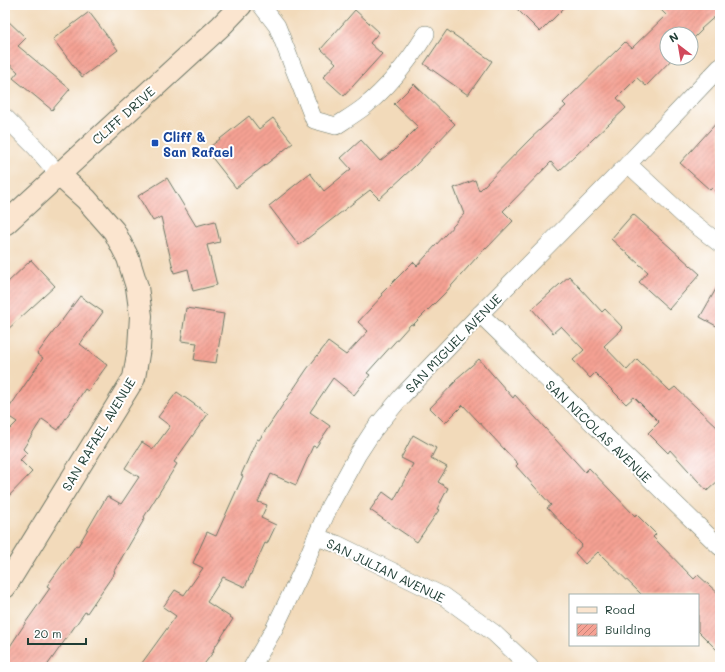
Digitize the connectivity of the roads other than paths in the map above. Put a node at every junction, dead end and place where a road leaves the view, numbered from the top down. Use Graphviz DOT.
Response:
graph roads {
  1 [pos="241,5"];
  2 [pos="261,5"];
  3 [pos="426,34"];
  4 [pos="720,67"];
  5 [pos="5,117"];
  6 [pos="628,164"];
  7 [pos="58,174"];
  8 [pos="5,224"];
  9 [pos="720,244"];
  10 [pos="480,314"];
  11 [pos="316,537"];
  12 [pos="720,546"];
  13 [pos="5,587"];
  14 [pos="252,667"];
  15 [pos="530,667"];
  1 -- 7 [label="street, CLIFF DRIVE"];
  2 -- 3 [label="street"];
  4 -- 6 [label="street, SAN MIGUEL AVENUE"];
  5 -- 7 [label="street"];
  6 -- 9 [label="street"];
  6 -- 10 [label="street, SAN MIGUEL AVENUE"];
  7 -- 8 [label="street, CLIFF DRIVE"];
  7 -- 13 [label="street, SAN RAFAEL AVENUE"];
  10 -- 11 [label="street, SAN MIGUEL AVENUE"];
  10 -- 12 [label="street, SAN NICOLAS AVENUE"];
  11 -- 14 [label="street, SAN MIGUEL AVENUE"];
  11 -- 15 [label="street, SAN JULIAN AVENUE"];
}
